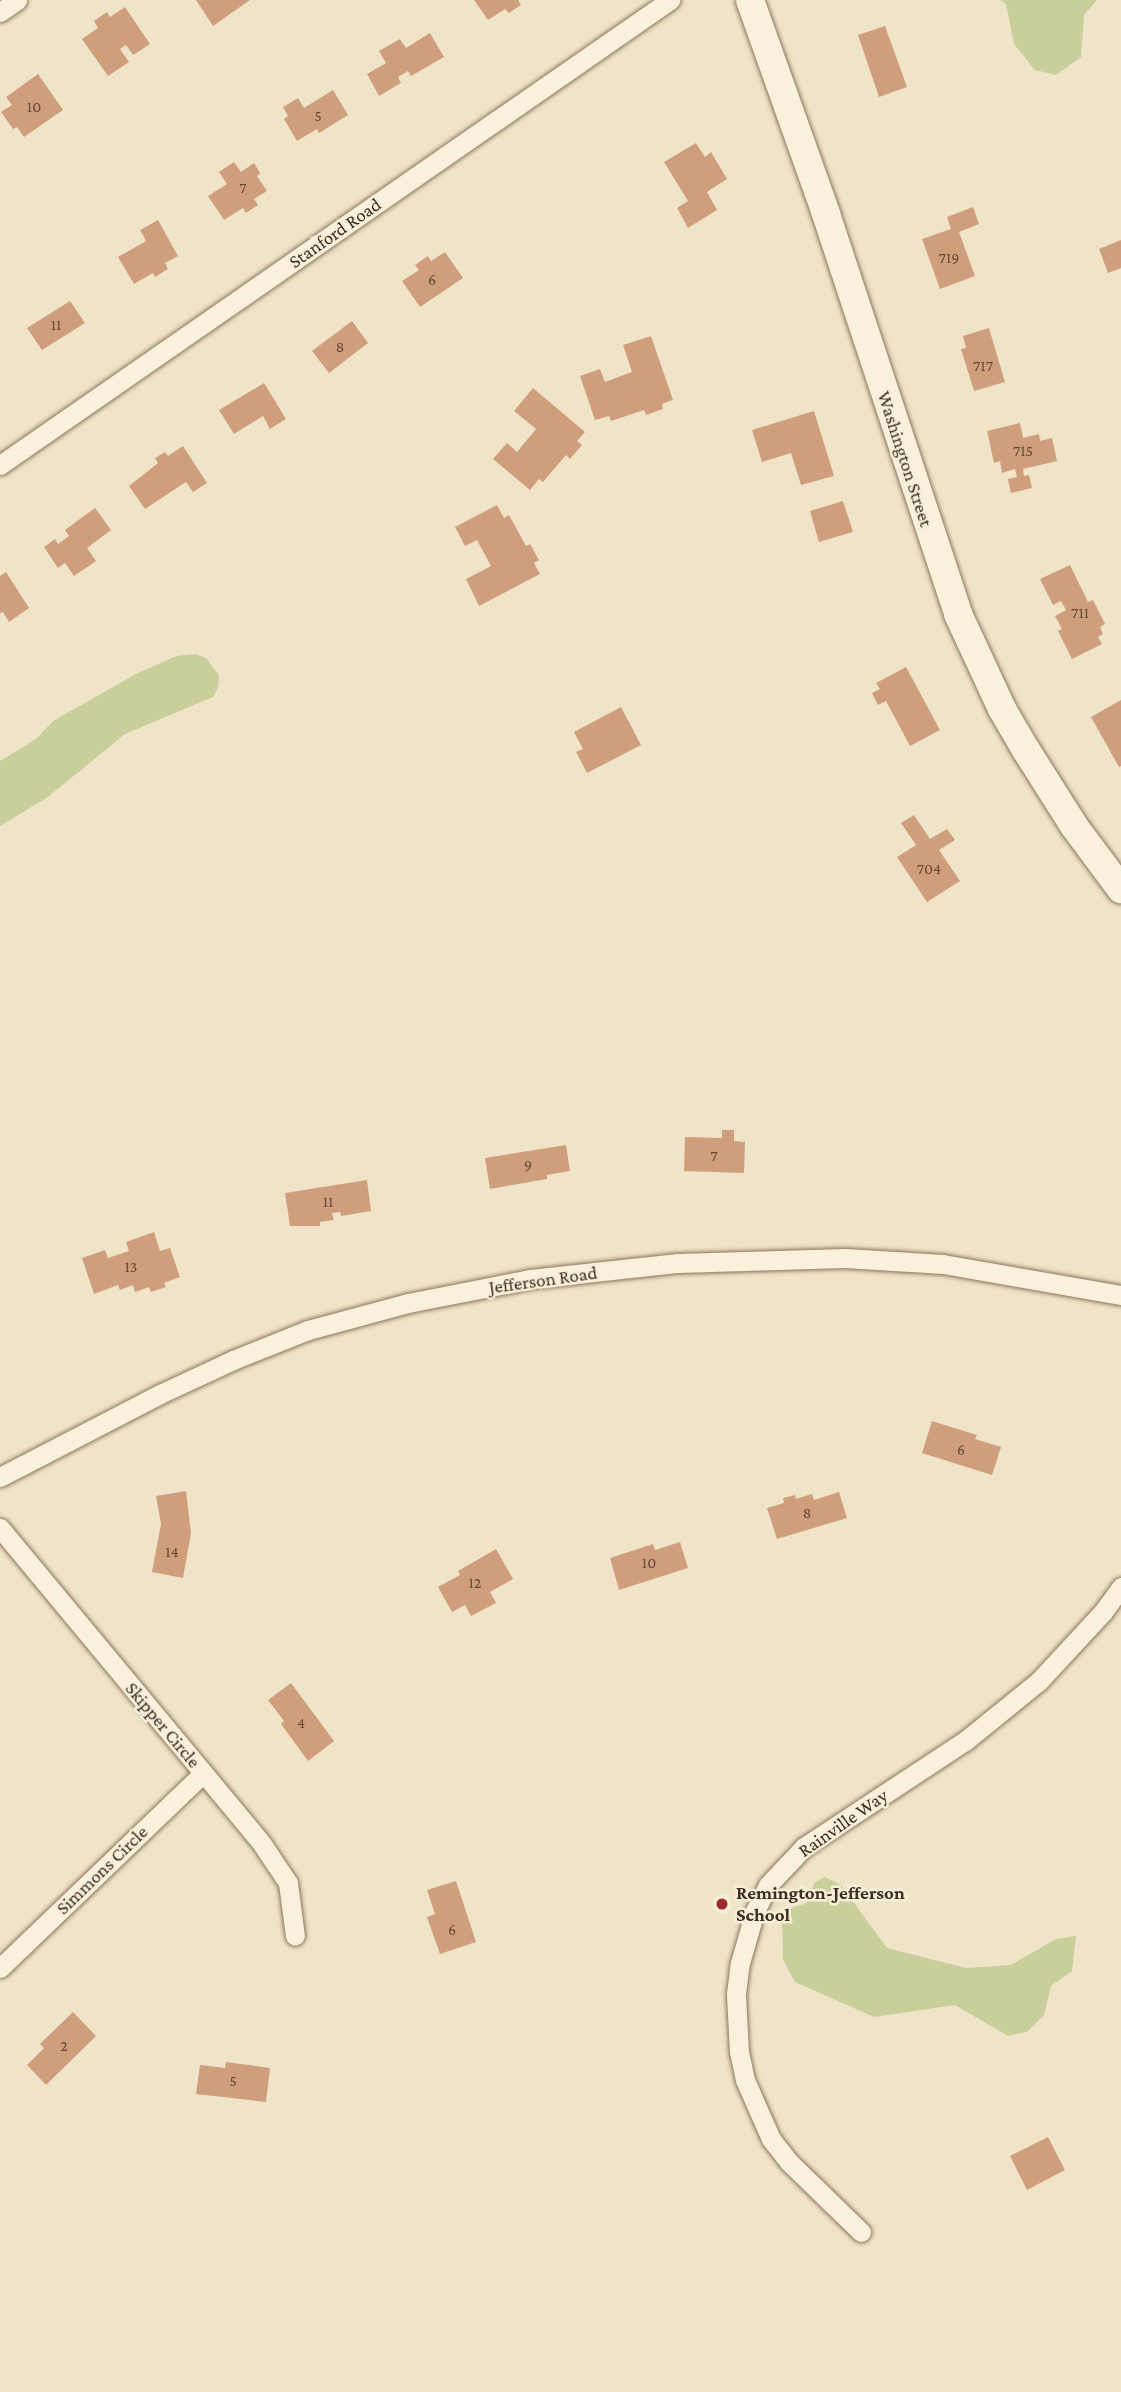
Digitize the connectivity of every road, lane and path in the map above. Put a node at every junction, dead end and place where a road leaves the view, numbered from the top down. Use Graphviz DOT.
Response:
graph roads {
  1 [pos="17,0"];
  2 [pos="670,0"];
  3 [pos="750,0"];
  4 [pos="0,12"];
  5 [pos="0,465"];
  6 [pos="1121,889"];
  7 [pos="1121,1295"];
  8 [pos="0,1477"];
  9 [pos="0,1528"];
  10 [pos="1121,1587"];
  11 [pos="203,1773"];
  12 [pos="295,1936"];
  13 [pos="0,1968"];
  14 [pos="862,2232"];
  1 -- 4 [label="street"];
  2 -- 5 [label="street, Stanford Road"];
  3 -- 6 [label="main road, Washington Street"];
  7 -- 8 [label="street, Jefferson Road"];
  9 -- 11 [label="street, Skipper Circle"];
  10 -- 14 [label="street, Rainville Way"];
  11 -- 12 [label="street, Skipper Circle"];
  11 -- 13 [label="street, Simmons Circle"];
}
